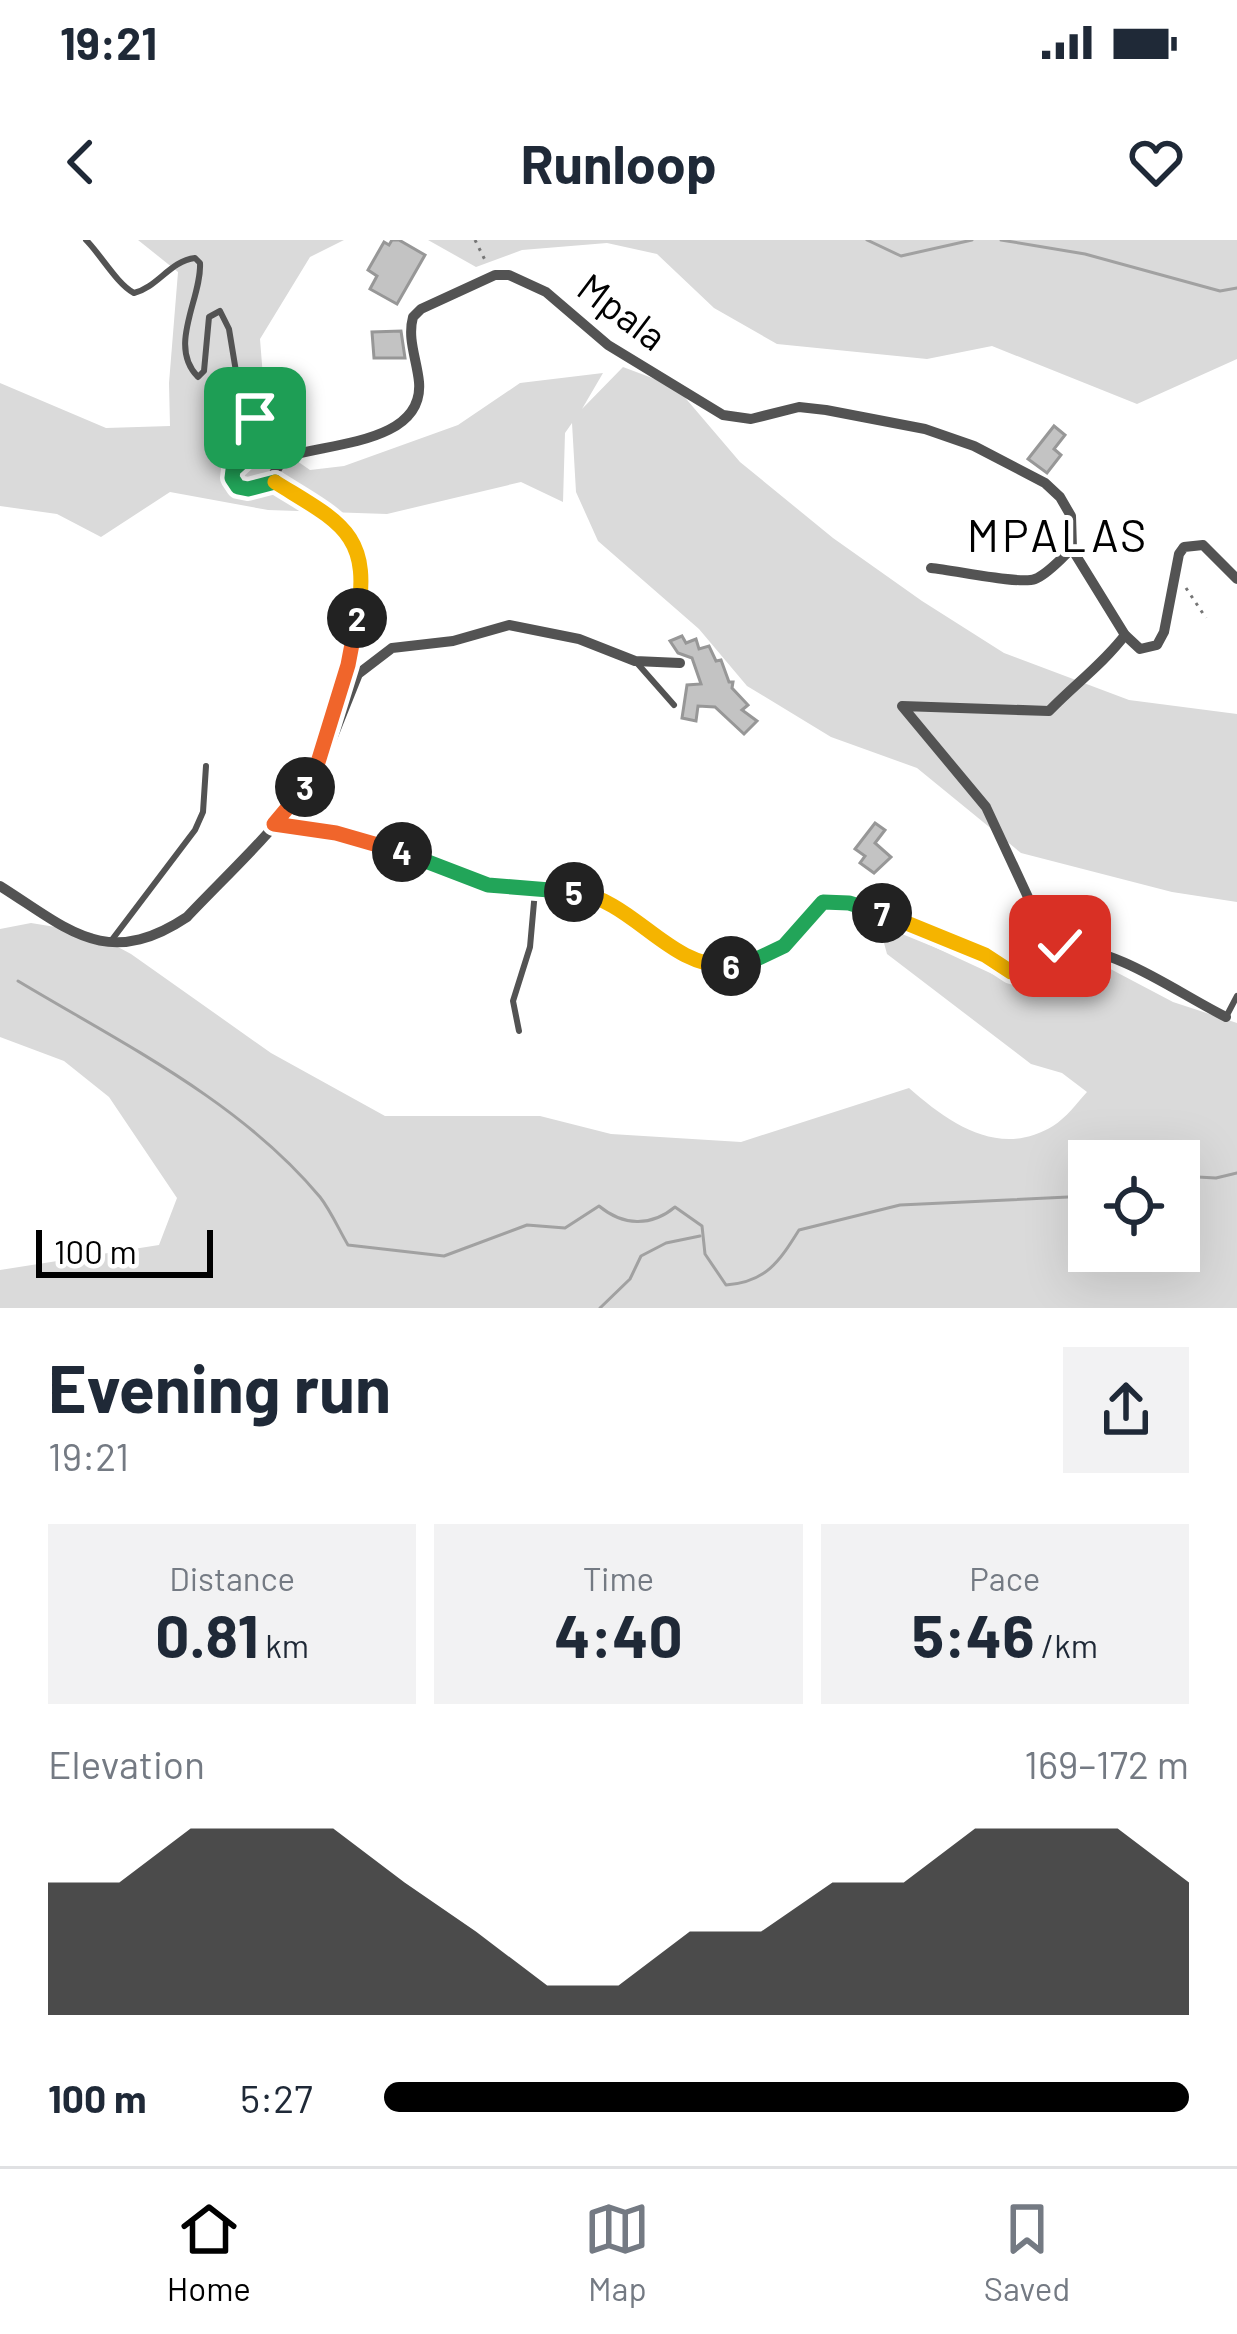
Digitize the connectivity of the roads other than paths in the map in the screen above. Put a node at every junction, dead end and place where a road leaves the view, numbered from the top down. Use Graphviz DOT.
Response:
graph roads {
  1 [pos="86,240"];
  2 [pos="276,482"];
  3 [pos="1072,549"];
  4 [pos="931,568"];
  5 [pos="1237,579"];
  6 [pos="1125,634"];
  7 [pos="635,661"];
  8 [pos="680,663"];
  9 [pos="674,705"];
  10 [pos="206,766"];
  11 [pos="315,772"];
  12 [pos="274,824"];
  13 [pos="0,886"];
  14 [pos="536,887"];
  15 [pos="111,941"];
  16 [pos="1060,946"];
  17 [pos="1237,996"];
  18 [pos="1226,1017"];
  19 [pos="520,1031"];
  1 -- 2 [label="lane"];
  2 -- 3 [label="street, Mpala"];
  2 -- 11 [label="street"];
  3 -- 4 [label="street"];
  3 -- 6 [label="street, Mpala"];
  5 -- 6 [label="street"];
  6 -- 16 [label="street"];
  7 -- 8 [label="street"];
  7 -- 9 [label="lane"];
  7 -- 11 [label="street"];
  10 -- 15 [label="lane"];
  11 -- 12 [label="street"];
  12 -- 14 [label="street"];
  12 -- 15 [label="street"];
  13 -- 15 [label="street"];
  14 -- 16 [label="street"];
  14 -- 19 [label="lane"];
  16 -- 18 [label="street"];
  17 -- 18 [label="lane"];
}
